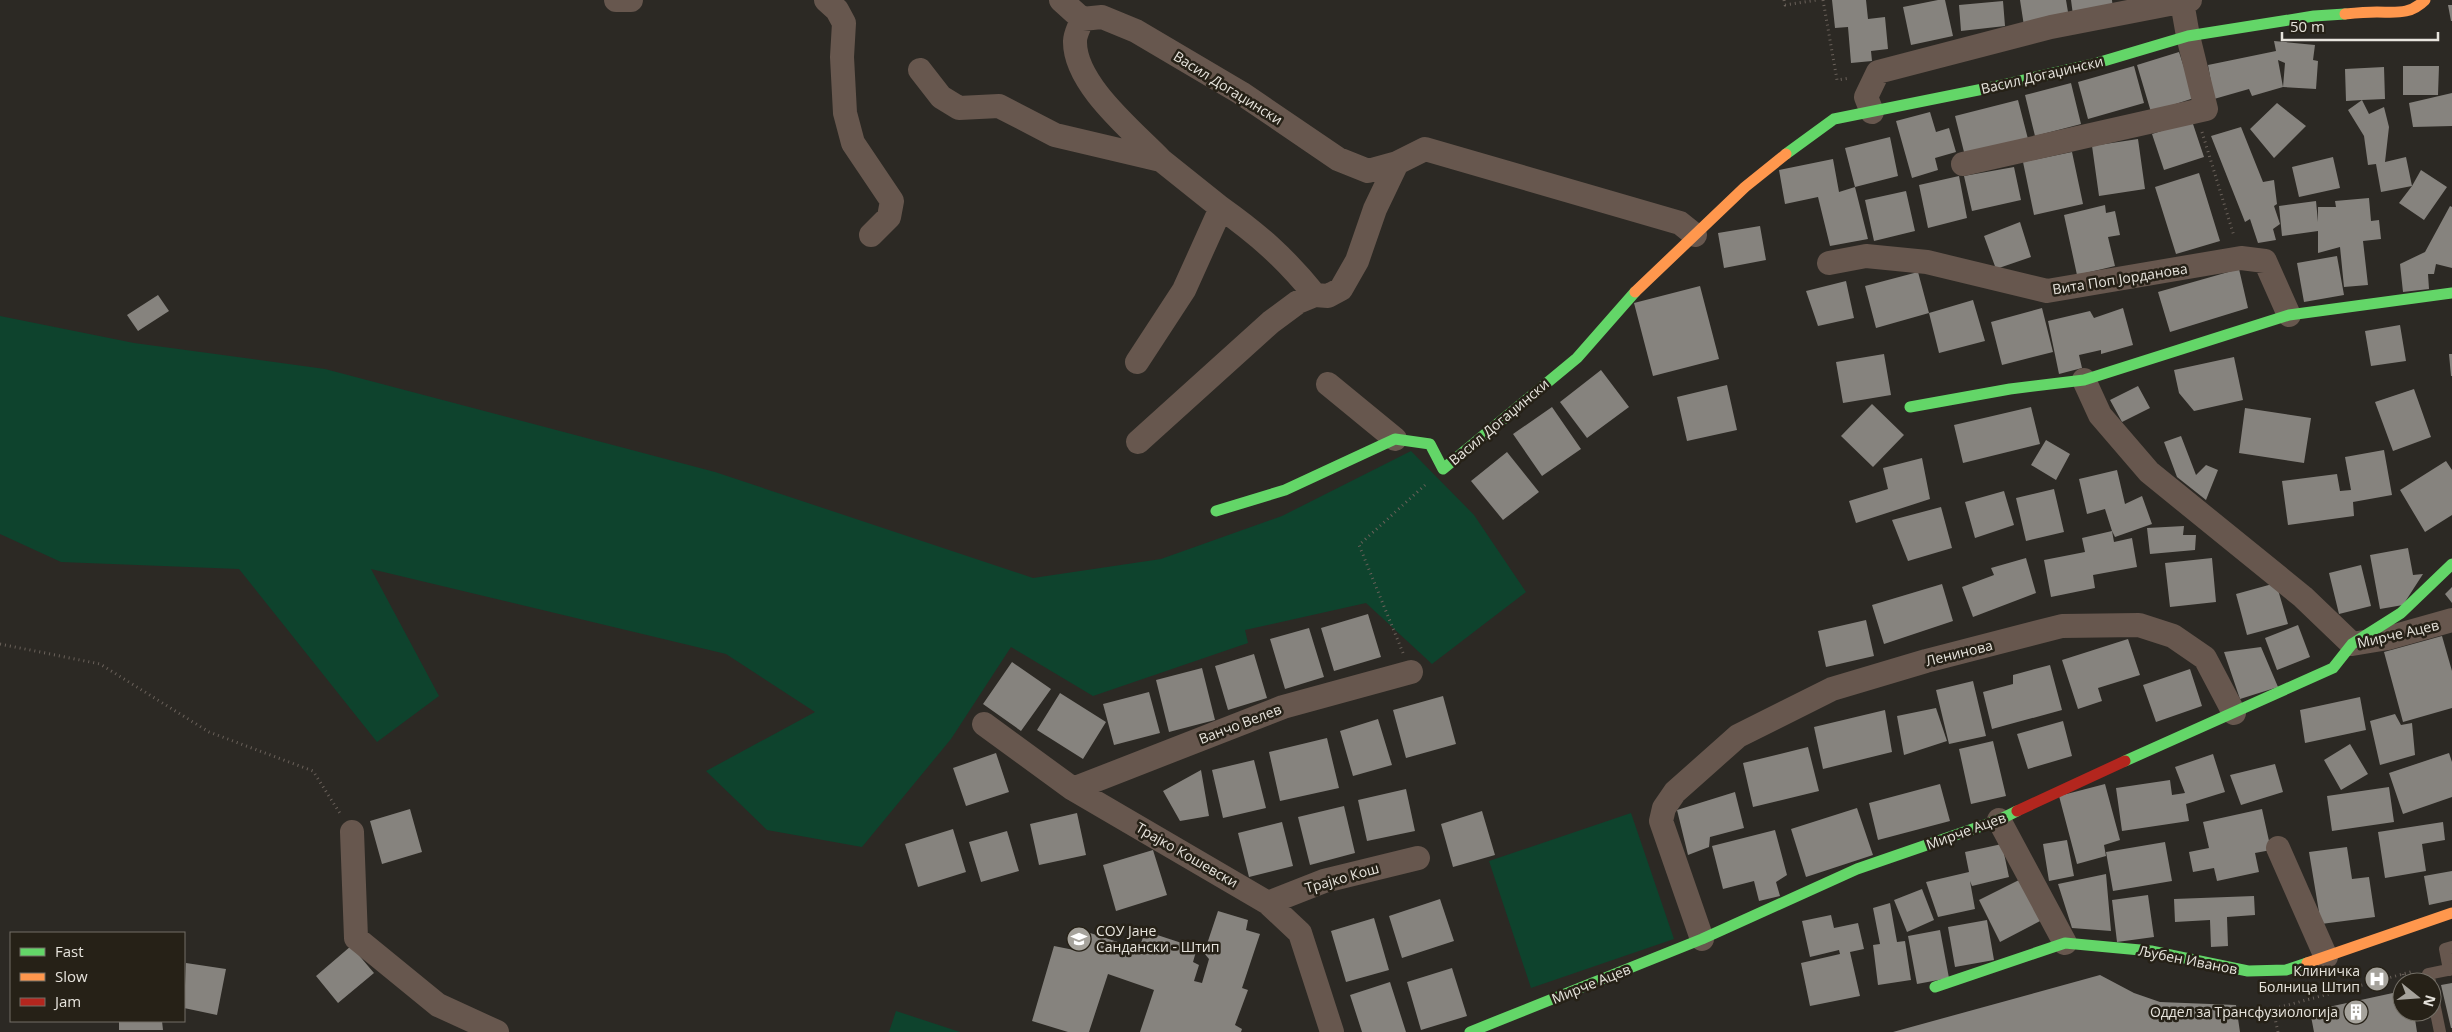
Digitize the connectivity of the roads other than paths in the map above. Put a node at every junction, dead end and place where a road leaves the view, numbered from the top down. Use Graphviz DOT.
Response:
graph roads {
  1 [pos="616,0"];
  2 [pos="631,0"];
  3 [pos="826,0"];
  4 [pos="1061,0"];
  5 [pos="2425,0"];
  6 [pos="2186,1"];
  7 [pos="1082,19"];
  8 [pos="2188,36"];
  9 [pos="920,70"];
  10 [pos="1872,112"];
  11 [pos="1161,160"];
  12 [pos="1397,164"];
  13 [pos="1963,164"];
  14 [pos="1221,208"];
  15 [pos="871,235"];
  16 [pos="1695,235"];
  17 [pos="1830,263"];
  18 [pos="2452,293"];
  19 [pos="1315,295"];
  20 [pos="2289,315"];
  21 [pos="1137,362"];
  22 [pos="2084,380"];
  23 [pos="1328,384"];
  24 [pos="1910,407"];
  25 [pos="1395,439"];
  26 [pos="1138,442"];
  27 [pos="1216,511"];
  28 [pos="2452,564"];
  29 [pos="2452,620"];
  30 [pos="2352,644"];
  31 [pos="1411,672"];
  32 [pos="2234,713"];
  33 [pos="984,724"];
  34 [pos="1073,789"];
  35 [pos="1999,820"];
  36 [pos="352,832"];
  37 [pos="2278,848"];
  38 [pos="1418,858"];
  39 [pos="1268,903"];
  40 [pos="2452,913"];
  41 [pos="1702,939"];
  42 [pos="2065,943"];
  43 [pos="2452,947"];
  44 [pos="2326,957"];
  45 [pos="2451,969"];
  46 [pos="2437,972"];
  47 [pos="1936,987"];
  48 [pos="497,1032"];
  49 [pos="1332,1032"];
  50 [pos="1470,1032"];
  1 -- 2 [label="street"];
  3 -- 15 [label="street"];
  4 -- 7 [label="street"];
  5 -- 8 [label="street, Васил Догаџински"];
  6 -- 8 [label="street"];
  6 -- 10 [label="street"];
  7 -- 11 [label="street"];
  7 -- 12 [label="street, Васил Догаџински"];
  8 -- 10 [label="street, Васил Догаџински"];
  8 -- 13 [label="street"];
  9 -- 11 [label="street"];
  10 -- 16 [label="street, Васил Догаџински"];
  11 -- 14 [label="street"];
  12 -- 16 [label="street, Васил Догаџински"];
  12 -- 19 [label="street"];
  14 -- 19 [label="street"];
  14 -- 21 [label="street"];
  16 -- 25 [label="street, Васил Догаџински"];
  17 -- 20 [label="street, Вита Поп Јорданова"];
  18 -- 20 [label="street"];
  19 -- 26 [label="street"];
  20 -- 22 [label="street"];
  22 -- 24 [label="street"];
  22 -- 30 [label="street"];
  23 -- 25 [label="street"];
  25 -- 27 [label="street"];
  28 -- 30 [label="street"];
  29 -- 30 [label="street, Мирче Ацев"];
  30 -- 32 [label="street, Мирче Ацев"];
  31 -- 34 [label="street, Ванчо Велев"];
  32 -- 35 [label="street, Мирче Ацев"];
  32 -- 41 [label="street, Ленинова"];
  33 -- 34 [label="street, Трајко Кошевски"];
  34 -- 39 [label="street, Трајко Кошевски"];
  35 -- 41 [label="street, Мирче Ацев"];
  35 -- 42 [label="street"];
  36 -- 48 [label="street"];
  37 -- 44 [label="street"];
  38 -- 39 [label="street, Трајко Кош"];
  39 -- 49 [label="street, Трајко Кошевски"];
  40 -- 44 [label="street, Љубен Иванов"];
  41 -- 50 [label="street, Мирче Ацев"];
  42 -- 44 [label="street, Љубен Иванов"];
  42 -- 47 [label="street, Љубен Иванов"];
  43 -- 45 [label="lane"];
  45 -- 46 [label="lane"];
}
